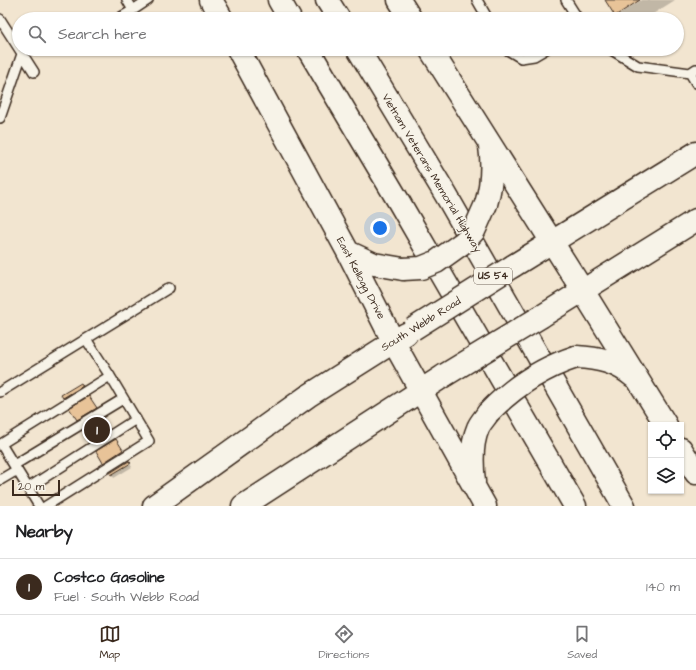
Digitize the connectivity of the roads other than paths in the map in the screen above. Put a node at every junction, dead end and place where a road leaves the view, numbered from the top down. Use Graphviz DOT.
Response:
graph roads {
  1 [pos="127,0"];
  2 [pos="148,0"];
  3 [pos="211,0"];
  4 [pos="278,0"];
  5 [pos="327,0"];
  6 [pos="399,0"];
  7 [pos="477,0"];
  8 [pos="566,0"];
  9 [pos="133,10"];
  10 [pos="130,12"];
  11 [pos="218,12"];
  12 [pos="286,12"];
  13 [pos="335,12"];
  14 [pos="407,12"];
  15 [pos="484,12"];
  16 [pos="574,12"];
  17 [pos="0,19"];
  18 [pos="12,38"];
  19 [pos="21,56"];
  20 [pos="23,56"];
  21 [pos="242,56"];
  22 [pos="312,56"];
  23 [pos="362,56"];
  24 [pos="434,56"];
  25 [pos="518,56"];
  26 [pos="534,56"];
  27 [pos="622,56"];
  28 [pos="693,71"];
  29 [pos="34,72"];
  30 [pos="696,82"];
  31 [pos="0,118"];
  32 [pos="490,144"];
  33 [pos="696,153"];
  34 [pos="696,220"];
  35 [pos="552,242"];
  36 [pos="348,252"];
  37 [pos="169,288"];
  38 [pos="583,290"];
  39 [pos="86,339"];
  40 [pos="394,341"];
  41 [pos="110,376"];
  42 [pos="640,382"];
  43 [pos="421,390"];
  44 [pos="0,392"];
  45 [pos="123,398"];
  46 [pos="136,419"];
  47 [pos="664,422"];
  48 [pos="684,454"];
  49 [pos="15,467"];
  50 [pos="696,473"];
  51 [pos="0,480"];
  52 [pos="474,486"];
  53 [pos="28,488"];
  54 [pos="39,506"];
  55 [pos="46,506"];
  56 [pos="154,506"];
  57 [pos="243,506"];
  58 [pos="485,506"];
  59 [pos="575,506"];
  60 [pos="624,506"];
  1 -- 9 [label="lane"];
  2 -- 9 [label="lane"];
  3 -- 11 [label="main road"];
  4 -- 12 [label="main road"];
  5 -- 13 [label="main road"];
  6 -- 14 [label="main road"];
  7 -- 15 [label="lane"];
  8 -- 16 [label="lane"];
  9 -- 10 [label="lane"];
  17 -- 18 [label="lane"];
  19 -- 31 [label="lane"];
  20 -- 29 [label="lane"];
  21 -- 36 [label="main road, East Kellogg Drive"];
  22 -- 59 [label="main road"];
  23 -- 60 [label="main road, Vietnam Veterans Memorial Highway / US 54"];
  24 -- 32 [label="main road"];
  25 -- 26 [label="lane"];
  27 -- 28 [label="lane"];
  28 -- 30 [label="lane"];
  32 -- 35 [label="main road"];
  32 -- 36 [label="main road, bridge"];
  33 -- 35 [label="main road, South Webb Road"];
  34 -- 38 [label="main road"];
  35 -- 38 [label="main road"];
  35 -- 40 [label="main road, South Webb Road, bridge"];
  36 -- 40 [label="main road, East Kellogg Drive"];
  37 -- 39 [label="lane"];
  38 -- 42 [label="main road"];
  38 -- 43 [label="main road, bridge"];
  39 -- 41 [label="lane"];
  39 -- 44 [label="lane"];
  40 -- 43 [label="main road, East Kellogg Drive"];
  40 -- 56 [label="main road, South Webb Road"];
  41 -- 45 [label="lane"];
  41 -- 49 [label="lane"];
  42 -- 47 [label="main road"];
  42 -- 52 [label="main road, bridge"];
  43 -- 52 [label="main road, East Kellogg Drive"];
  43 -- 57 [label="main road"];
  45 -- 46 [label="lane"];
  45 -- 49 [label="lane"];
  46 -- 53 [label="lane"];
  46 -- 55 [label="lane"];
  48 -- 50 [label="main road"];
  49 -- 51 [label="lane"];
  49 -- 53 [label="lane"];
  52 -- 58 [label="main road, East Kellogg Drive"];
  53 -- 54 [label="lane"];
}
